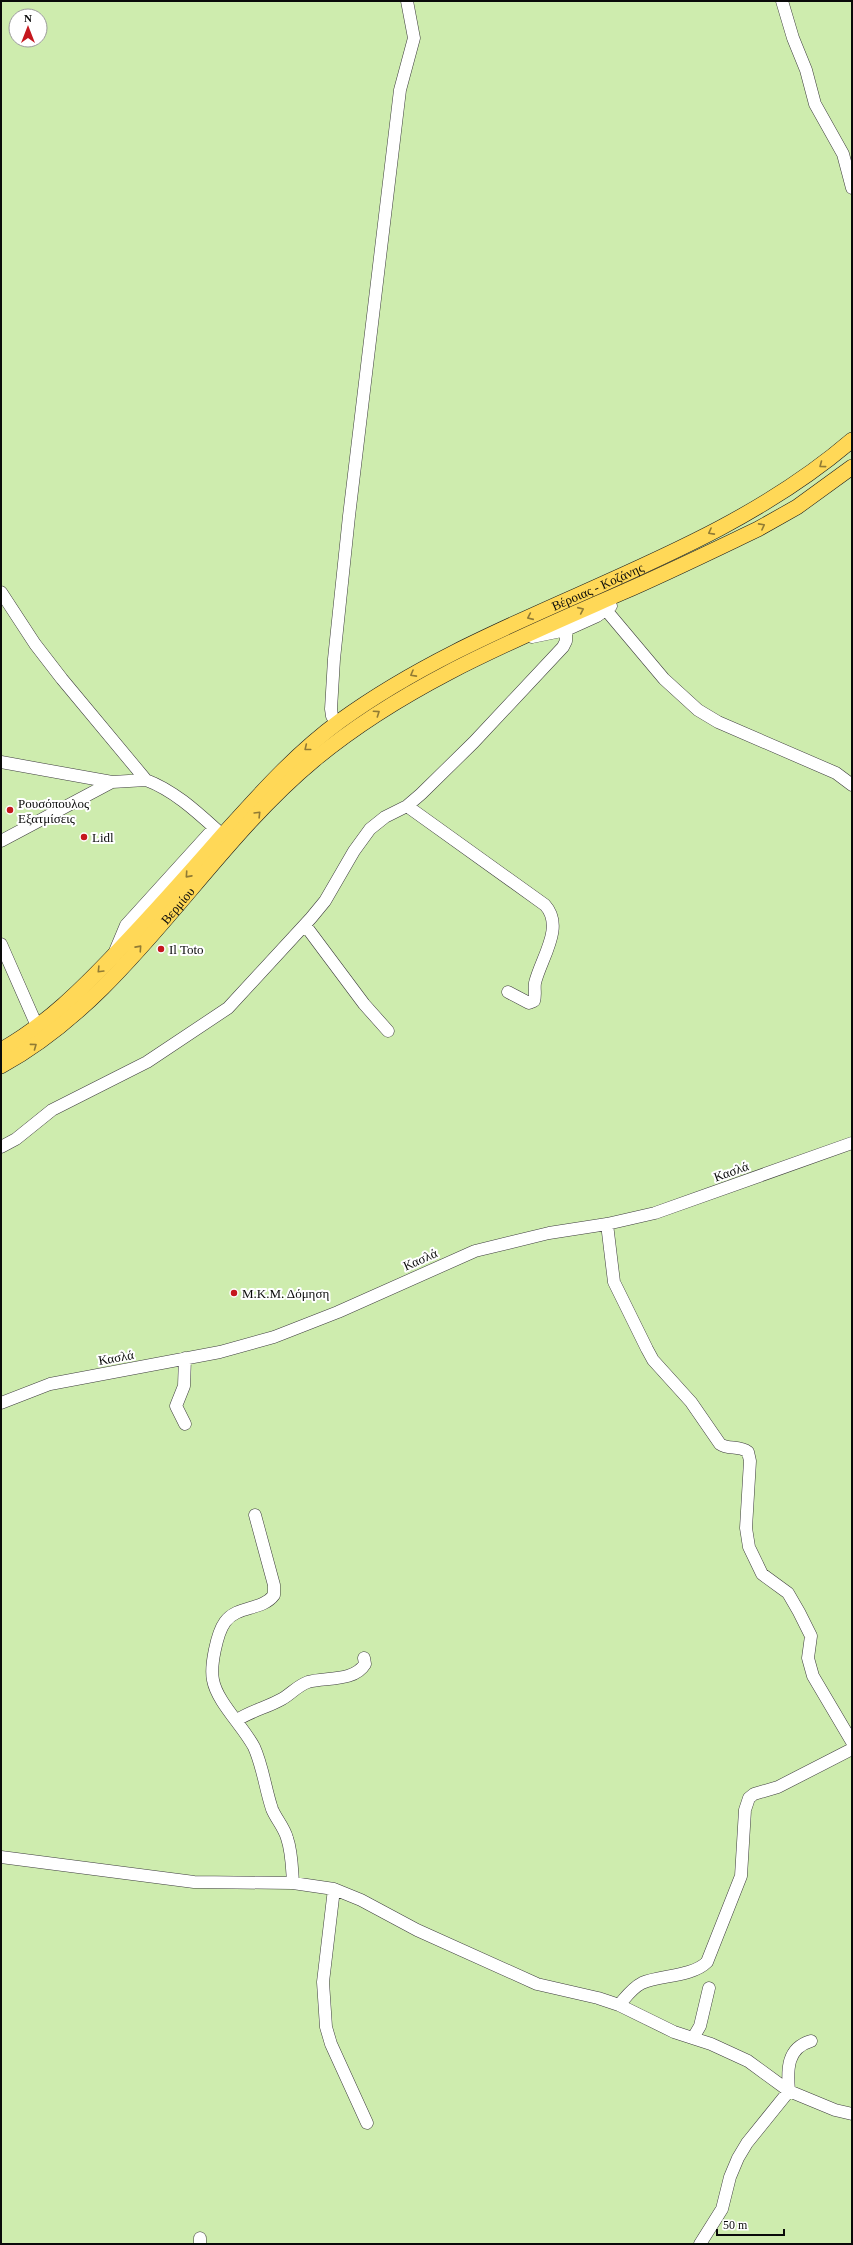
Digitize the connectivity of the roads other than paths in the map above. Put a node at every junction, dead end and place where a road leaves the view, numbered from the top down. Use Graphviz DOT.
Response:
graph roads {
  1 [pos="407,1"];
  2 [pos="782,1"];
  3 [pos="852,188"];
  4 [pos="852,440"];
  5 [pos="852,467"];
  6 [pos="659,576"];
  7 [pos="1,592"];
  8 [pos="606,610"];
  9 [pos="566,630"];
  10 [pos="499,648"];
  11 [pos="341,729"];
  12 [pos="1,762"];
  13 [pos="146,780"];
  14 [pos="112,782"];
  15 [pos="852,785"];
  16 [pos="407,806"];
  17 [pos="223,835"];
  18 [pos="1,841"];
  19 [pos="305,925"];
  20 [pos="1,944"];
  21 [pos="508,992"];
  22 [pos="37,1026"];
  23 [pos="388,1031"];
  24 [pos="1,1050"];
  25 [pos="1,1066"];
  26 [pos="852,1143"];
  27 [pos="1,1147"];
  28 [pos="607,1224"];
  29 [pos="185,1358"];
  30 [pos="1,1403"];
  31 [pos="186,1424"];
  32 [pos="255,1515"];
  33 [pos="364,1658"];
  34 [pos="237,1720"];
  35 [pos="852,1742"];
  36 [pos="852,1749"];
  37 [pos="1,1858"];
  38 [pos="293,1883"];
  39 [pos="334,1889"];
  40 [pos="709,1988"];
  41 [pos="619,2005"];
  42 [pos="693,2038"];
  43 [pos="811,2041"];
  44 [pos="789,2091"];
  45 [pos="852,2114"];
  46 [pos="367,2123"];
  47 [pos="700,2244"];
  1 -- 11 [label="street"];
  2 -- 3 [label="street"];
  4 -- 11 [label="main road, Βέροιας - Κοζάνης, one-way"];
  6 -- 5 [label="main road, Βέροιας - Κοζάνης, one-way"];
  6 -- 8 [label="street"];
  10 -- 6 [label="main road, Βέροιας - Κοζάνης, one-way"];
  7 -- 13 [label="street"];
  8 -- 9 [label="street"];
  8 -- 15 [label="street"];
  9 -- 10 [label="street"];
  9 -- 16 [label="street"];
  11 -- 10 [label="main road, Βέροιας - Κοζάνης, one-way"];
  11 -- 17 [label="main road, Βερμίου"];
  12 -- 14 [label="street"];
  13 -- 14 [label="street"];
  13 -- 17 [label="street"];
  14 -- 18 [label="street"];
  16 -- 19 [label="street"];
  16 -- 21 [label="street"];
  17 -- 22 [label="main road, Βερμίου, one-way"];
  25 -- 17 [label="main road, Βερμίου, one-way"];
  19 -- 23 [label="street"];
  19 -- 27 [label="street"];
  20 -- 22 [label="street"];
  22 -- 24 [label="main road, Βερμίου"];
  26 -- 28 [label="street, Κασλά"];
  28 -- 29 [label="street, Κασλά"];
  28 -- 35 [label="street"];
  29 -- 30 [label="street, Κασλά"];
  29 -- 31 [label="street"];
  32 -- 34 [label="street"];
  33 -- 34 [label="street"];
  34 -- 38 [label="street"];
  36 -- 41 [label="street"];
  37 -- 38 [label="street"];
  38 -- 39 [label="street"];
  39 -- 41 [label="street"];
  39 -- 46 [label="street"];
  40 -- 42 [label="street"];
  41 -- 42 [label="street"];
  42 -- 44 [label="street"];
  43 -- 44 [label="street"];
  44 -- 45 [label="street"];
  44 -- 47 [label="street"];
}
